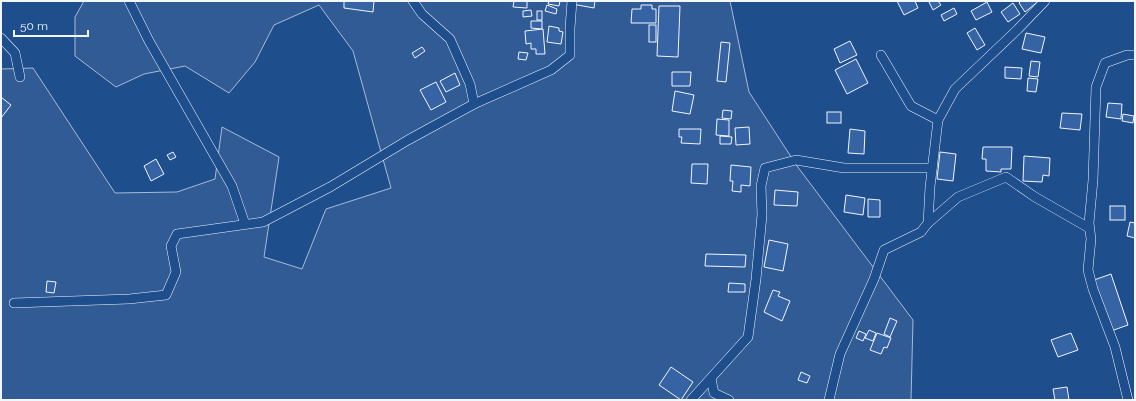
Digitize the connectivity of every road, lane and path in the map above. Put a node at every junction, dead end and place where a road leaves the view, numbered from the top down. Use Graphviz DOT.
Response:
graph roads {
  1 [pos="128,1"];
  2 [pos="413,1"];
  3 [pos="572,1"];
  4 [pos="1045,1"];
  5 [pos="1,38"];
  6 [pos="881,55"];
  7 [pos="1135,55"];
  8 [pos="20,77"];
  9 [pos="474,104"];
  10 [pos="938,120"];
  11 [pos="932,168"];
  12 [pos="928,223"];
  13 [pos="245,224"];
  14 [pos="1089,228"];
  15 [pos="14,303"];
  16 [pos="711,379"];
  17 [pos="691,400"];
  18 [pos="729,400"];
  19 [pos="829,400"];
  20 [pos="1128,400"];
  1 -- 13 [label="street"];
  2 -- 9 [label="street"];
  3 -- 9 [label="street"];
  4 -- 10 [label="street"];
  5 -- 8 [label="street"];
  6 -- 10 [label="street"];
  7 -- 14 [label="street"];
  9 -- 13 [label="street"];
  10 -- 11 [label="street"];
  11 -- 12 [label="street"];
  11 -- 16 [label="street"];
  12 -- 14 [label="street"];
  12 -- 19 [label="street"];
  13 -- 15 [label="street"];
  14 -- 20 [label="street"];
  16 -- 17 [label="street"];
  16 -- 18 [label="street"];
}
